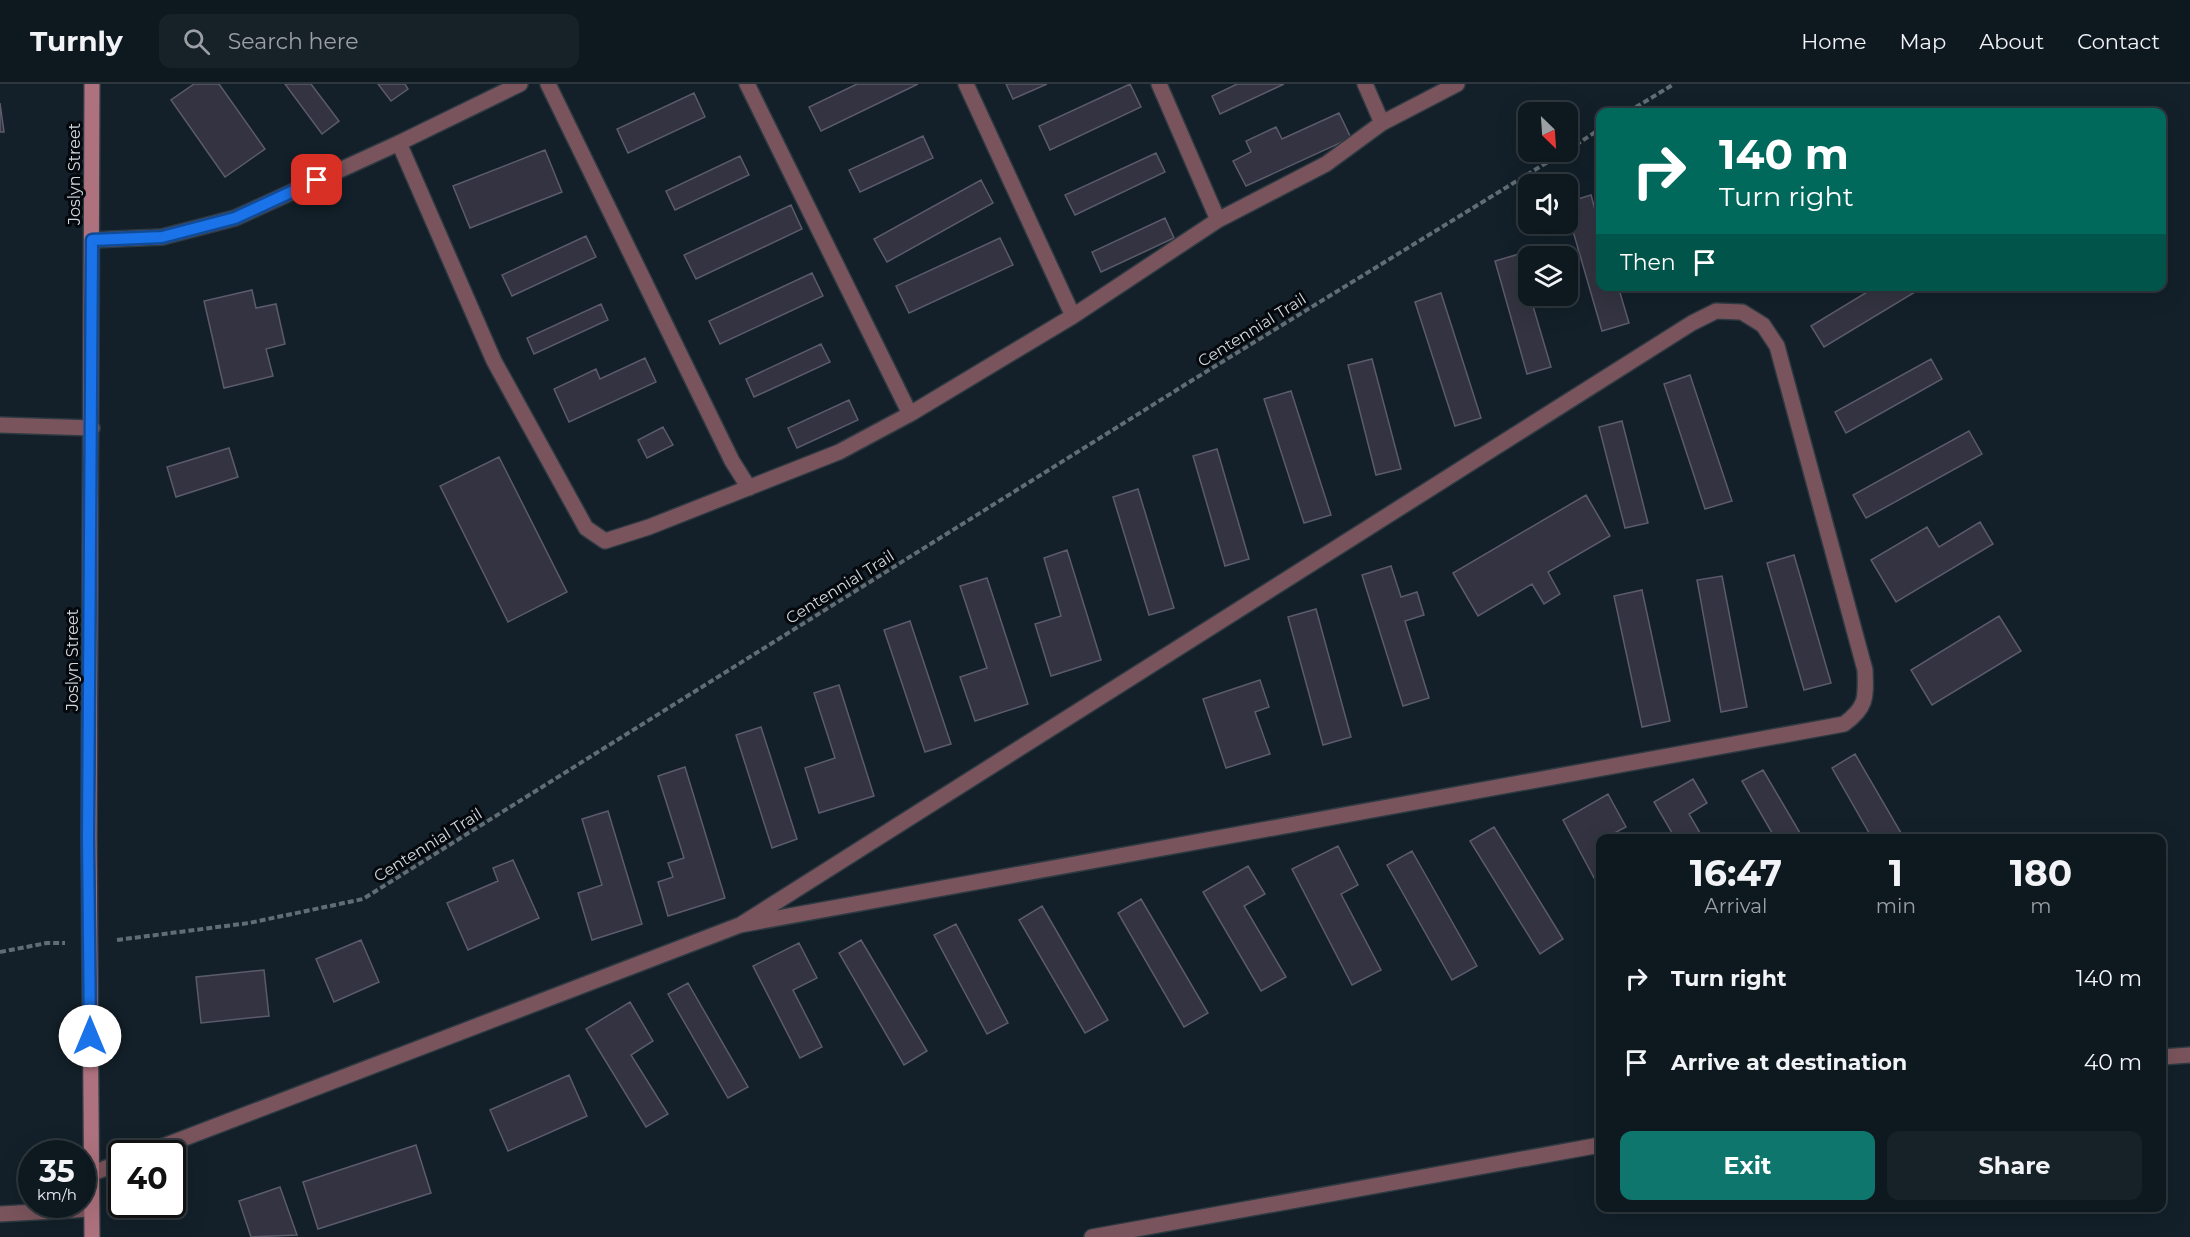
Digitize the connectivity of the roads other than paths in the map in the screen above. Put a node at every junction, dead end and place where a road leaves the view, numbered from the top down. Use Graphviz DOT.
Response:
graph roads {
  1 [pos="94,84"];
  2 [pos="520,84"];
  3 [pos="548,84"];
  4 [pos="747,84"];
  5 [pos="966,84"];
  6 [pos="1159,84"];
  7 [pos="1365,84"];
  8 [pos="1457,84"];
  9 [pos="1382,123"];
  10 [pos="399,143"];
  11 [pos="1218,220"];
  12 [pos="92,240"];
  13 [pos="1073,316"];
  14 [pos="910,414"];
  15 [pos="0,424"];
  16 [pos="92,428"];
  17 [pos="749,488"];
  18 [pos="740,925"];
  19 [pos="2190,1055"];
  20 [pos="2166,1057"];
  21 [pos="90,1140"];
  22 [pos="179,1140"];
  23 [pos="1596,1146"];
  24 [pos="18,1213"];
  25 [pos="0,1214"];
  26 [pos="91,1218"];
  27 [pos="92,1237"];
  28 [pos="1092,1237"];
  1 -- 12 [label="street, Joslyn Street"];
  2 -- 10 [label="street"];
  3 -- 17 [label="street"];
  4 -- 14 [label="street"];
  5 -- 13 [label="street"];
  6 -- 11 [label="street"];
  7 -- 9 [label="street"];
  8 -- 9 [label="street"];
  9 -- 11 [label="street"];
  10 -- 12 [label="street"];
  10 -- 17 [label="street"];
  11 -- 13 [label="street"];
  12 -- 16 [label="street, Joslyn Street"];
  13 -- 14 [label="street"];
  14 -- 17 [label="street"];
  15 -- 16 [label="street"];
  16 -- 21 [label="street, Joslyn Street"];
  18 -- 18 [label="street"];
  18 -- 22 [label="street"];
  19 -- 20 [label="street"];
  23 -- 28 [label="street"];
  24 -- 25 [label="street"];
  26 -- 27 [label="street, Joslyn Street"];
}
